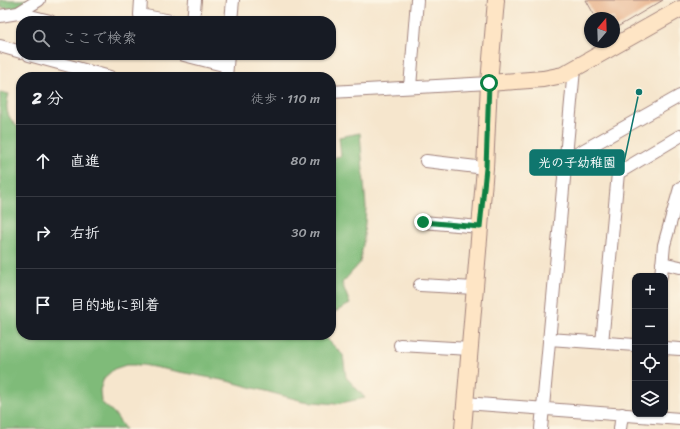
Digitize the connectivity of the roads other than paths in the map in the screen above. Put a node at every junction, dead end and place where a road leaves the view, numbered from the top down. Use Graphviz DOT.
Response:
graph roads {
  1 [pos="39,0"];
  2 [pos="141,0"];
  3 [pos="195,0"];
  4 [pos="233,0"];
  5 [pos="417,0"];
  6 [pos="496,0"];
  7 [pos="680,9"];
  8 [pos="18,13"];
  9 [pos="0,16"];
  10 [pos="30,16"];
  11 [pos="145,16"];
  12 [pos="193,16"];
  13 [pos="231,16"];
  14 [pos="0,46"];
  15 [pos="16,51"];
  16 [pos="47,60"];
  17 [pos="204,60"];
  18 [pos="227,66"];
  19 [pos="574,69"];
  20 [pos="92,72"];
  21 [pos="489,83"];
  22 [pos="410,87"];
  23 [pos="336,92"];
  24 [pos="680,96"];
  25 [pos="680,136"];
  26 [pos="566,160"];
  27 [pos="426,161"];
  28 [pos="486,168"];
  29 [pos="679,192"];
  30 [pos="423,222"];
  31 [pos="480,227"];
  32 [pos="662,263"];
  33 [pos="680,267"];
  34 [pos="661,273"];
  35 [pos="420,285"];
  36 [pos="475,288"];
  37 [pos="549,339"];
  38 [pos="602,343"];
  39 [pos="400,344"];
  40 [pos="632,346"];
  41 [pos="668,348"];
  42 [pos="470,349"];
  43 [pos="680,349"];
  44 [pos="465,403"];
  45 [pos="543,408"];
  46 [pos="622,414"];
  47 [pos="679,422"];
  48 [pos="463,429"];
  49 [pos="541,429"];
  50 [pos="620,429"];
  1 -- 8 [label="street"];
  2 -- 11 [label="street"];
  3 -- 12 [label="street"];
  4 -- 13 [label="street"];
  5 -- 22 [label="street"];
  6 -- 21 [label="street"];
  7 -- 19 [label="street"];
  8 -- 9 [label="street"];
  8 -- 10 [label="street"];
  14 -- 15 [label="street"];
  16 -- 20 [label="street"];
  17 -- 18 [label="street"];
  19 -- 21 [label="street"];
  19 -- 26 [label="street"];
  21 -- 22 [label="street"];
  21 -- 28 [label="street"];
  22 -- 23 [label="street"];
  24 -- 26 [label="street"];
  25 -- 38 [label="street"];
  26 -- 37 [label="street"];
  27 -- 28 [label="street"];
  28 -- 31 [label="street"];
  29 -- 32 [label="street"];
  30 -- 31 [label="street"];
  31 -- 36 [label="street"];
  32 -- 33 [label="street"];
  32 -- 34 [label="street"];
  35 -- 36 [label="street"];
  36 -- 42 [label="street"];
  37 -- 38 [label="street"];
  37 -- 45 [label="street"];
  38 -- 40 [label="street"];
  39 -- 42 [label="street"];
  41 -- 43 [label="street"];
  42 -- 44 [label="street"];
  44 -- 45 [label="street"];
  44 -- 48 [label="street"];
  45 -- 46 [label="street"];
  45 -- 49 [label="street"];
  46 -- 47 [label="street"];
  46 -- 50 [label="street"];
}
